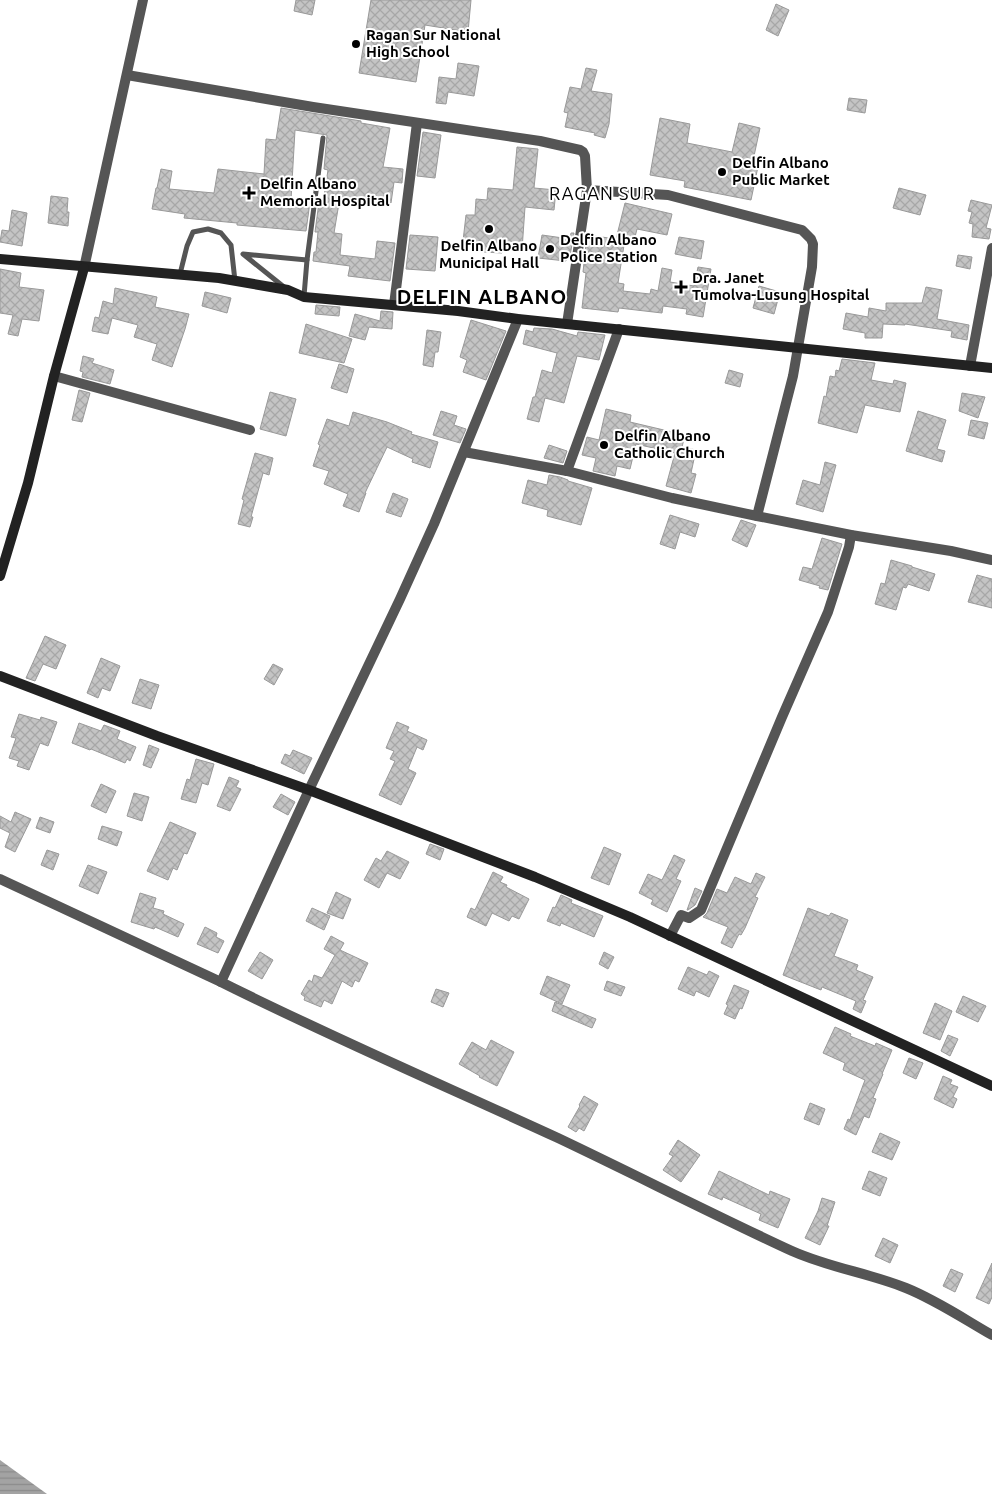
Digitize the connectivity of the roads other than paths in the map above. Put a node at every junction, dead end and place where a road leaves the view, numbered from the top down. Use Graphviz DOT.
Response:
graph roads {
  1 [pos="143,0"];
  2 [pos="127,75"];
  3 [pos="418,123"];
  4 [pos="323,138"];
  5 [pos="587,190"];
  6 [pos="992,248"];
  7 [pos="0,259"];
  8 [pos="307,260"];
  9 [pos="84,268"];
  10 [pos="180,274"];
  11 [pos="235,282"];
  12 [pos="288,290"];
  13 [pos="304,297"];
  14 [pos="394,305"];
  15 [pos="518,319"];
  16 [pos="567,324"];
  17 [pos="619,329"];
  18 [pos="798,348"];
  19 [pos="970,366"];
  20 [pos="992,368"];
  21 [pos="54,376"];
  22 [pos="250,430"];
  23 [pos="464,452"];
  24 [pos="567,471"];
  25 [pos="757,516"];
  26 [pos="851,535"];
  27 [pos="992,560"];
  28 [pos="0,576"];
  29 [pos="0,676"];
  30 [pos="309,790"];
  31 [pos="0,879"];
  32 [pos="670,936"];
  33 [pos="221,982"];
  34 [pos="992,1086"];
  35 [pos="992,1335"];
  1 -- 2 [label="street"];
  2 -- 3 [label="street"];
  2 -- 9 [label="street"];
  3 -- 5 [label="street"];
  3 -- 14 [label="street"];
  4 -- 8 [label="lane"];
  5 -- 16 [label="street"];
  5 -- 18 [label="street"];
  6 -- 19 [label="street"];
  7 -- 9 [label="street"];
  8 -- 12 [label="lane"];
  8 -- 13 [label="lane"];
  9 -- 10 [label="street"];
  9 -- 21 [label="street"];
  10 -- 11 [label="street"];
  10 -- 11 [label="lane"];
  11 -- 12 [label="street"];
  12 -- 13 [label="street"];
  13 -- 14 [label="street"];
  14 -- 15 [label="street"];
  15 -- 16 [label="street"];
  15 -- 23 [label="street"];
  16 -- 17 [label="street"];
  17 -- 18 [label="street"];
  17 -- 24 [label="street"];
  18 -- 19 [label="street"];
  18 -- 25 [label="street"];
  19 -- 20 [label="street"];
  21 -- 22 [label="street"];
  21 -- 28 [label="street"];
  23 -- 24 [label="street"];
  23 -- 30 [label="street"];
  24 -- 25 [label="street"];
  25 -- 26 [label="street"];
  26 -- 27 [label="street"];
  26 -- 32 [label="street"];
  29 -- 30 [label="street"];
  30 -- 32 [label="street"];
  30 -- 33 [label="street"];
  31 -- 33 [label="street"];
  32 -- 34 [label="street"];
  33 -- 35 [label="street"];
}
